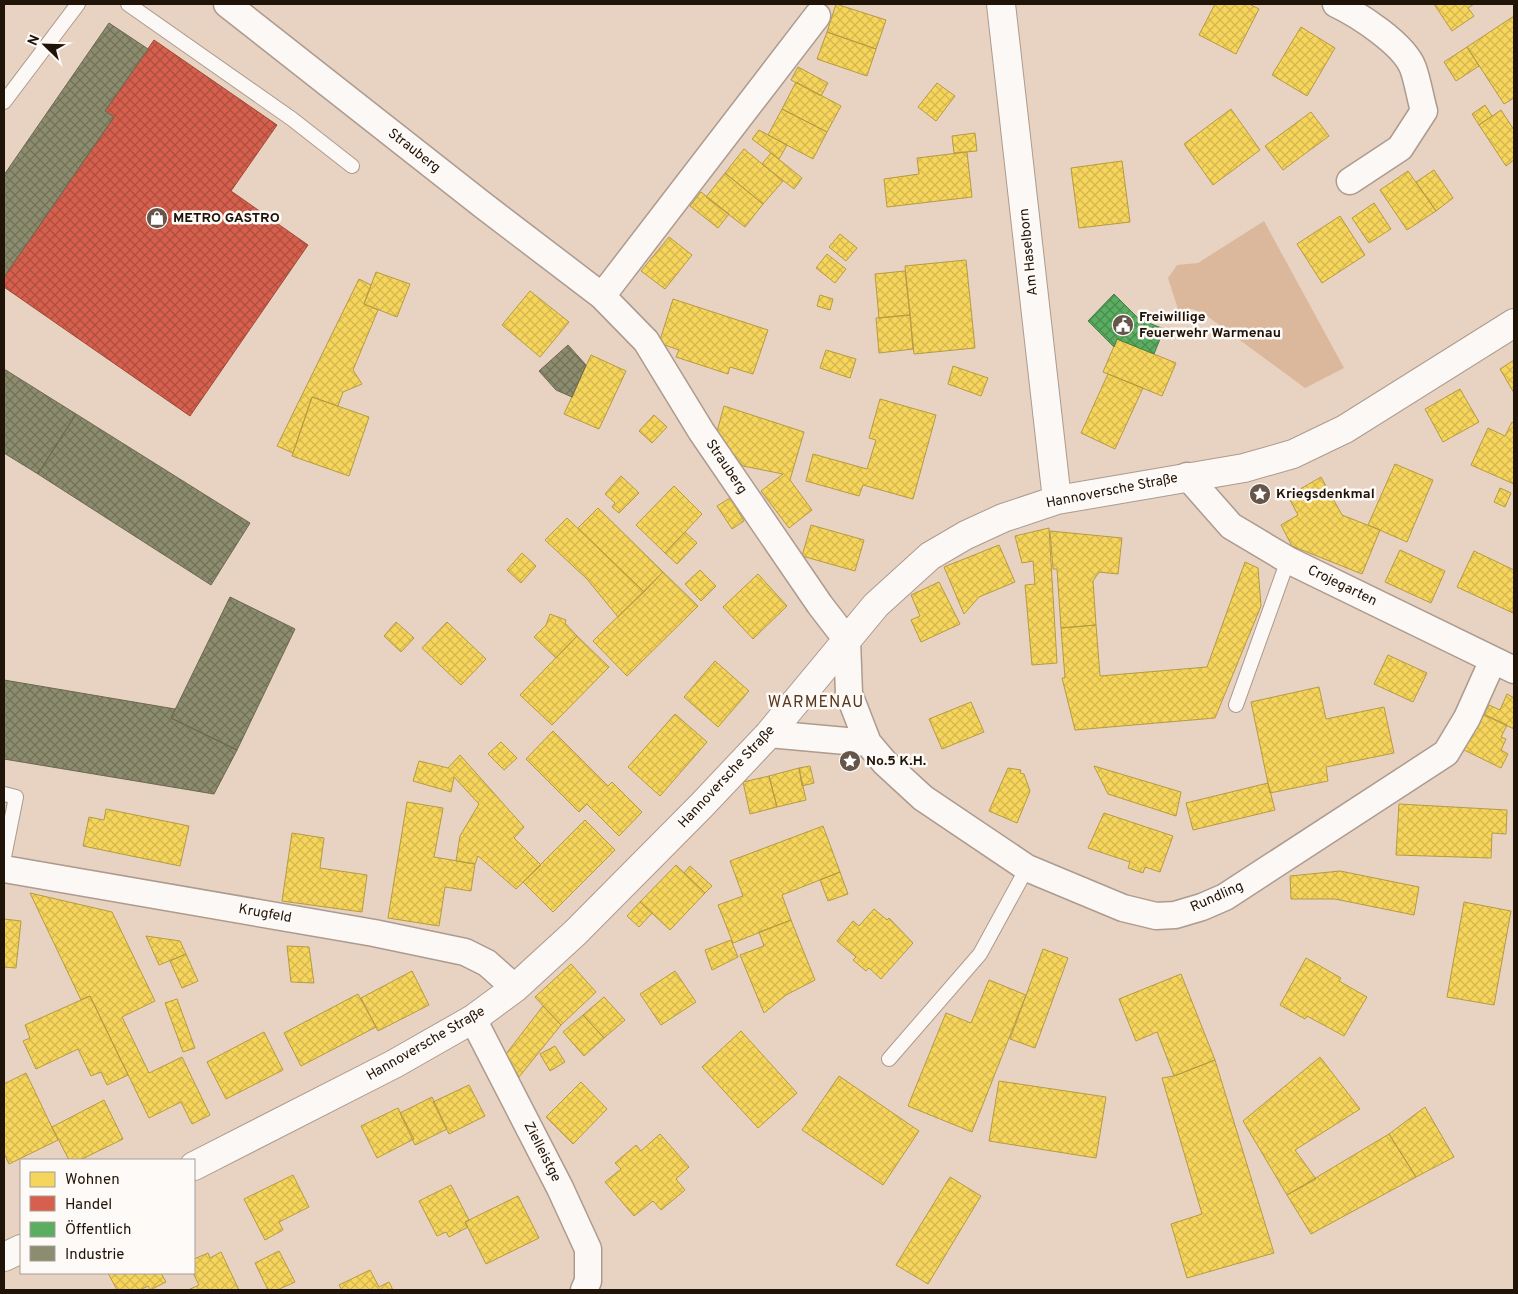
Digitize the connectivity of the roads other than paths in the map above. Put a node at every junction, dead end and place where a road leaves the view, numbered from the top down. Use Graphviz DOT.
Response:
graph roads {
  1 [pos="78,4"];
  2 [pos="128,4"];
  3 [pos="227,4"];
  4 [pos="1001,4"];
  5 [pos="1336,4"];
  6 [pos="817,16"];
  7 [pos="4,102"];
  8 [pos="352,166"];
  9 [pos="1350,181"];
  10 [pos="602,296"];
  11 [pos="1514,323"];
  12 [pos="1187,476"];
  13 [pos="1057,500"];
  14 [pos="1288,560"];
  15 [pos="847,640"];
  16 [pos="1504,665"];
  17 [pos="1236,705"];
  18 [pos="769,734"];
  19 [pos="868,743"];
  20 [pos="4,794"];
  21 [pos="4,858"];
  22 [pos="1027,868"];
  23 [pos="4,869"];
  24 [pos="515,988"];
  25 [pos="474,1019"];
  26 [pos="888,1059"];
  27 [pos="195,1165"];
  28 [pos="20,1249"];
  29 [pos="4,1257"];
  30 [pos="584,1290"];
  1 -- 7 [label="lane"];
  2 -- 8 [label="lane"];
  3 -- 10 [label="street, Strauberg"];
  4 -- 13 [label="street, Am Haselborn"];
  5 -- 9 [label="street"];
  6 -- 10 [label="street"];
  10 -- 15 [label="street, Strauberg"];
  11 -- 12 [label="street, Hannoversche Straße"];
  12 -- 13 [label="street, Hannoversche Straße"];
  12 -- 14 [label="street, Crojegarten"];
  13 -- 15 [label="street, Hannoversche Straße"];
  14 -- 16 [label="street, Crojegarten"];
  14 -- 17 [label="lane"];
  15 -- 18 [label="street, Hannoversche Straße"];
  15 -- 19 [label="street, Rundling"];
  16 -- 22 [label="street, Rundling"];
  18 -- 19 [label="street"];
  18 -- 24 [label="street, Hannoversche Straße"];
  19 -- 22 [label="street, Rundling"];
  20 -- 21 [label="lane"];
  22 -- 26 [label="lane"];
  23 -- 24 [label="street, Krugfeld"];
  24 -- 25 [label="street, Hannoversche Straße"];
  25 -- 27 [label="street, Hannoversche Straße"];
  25 -- 30 [label="street, Zielleistge"];
  28 -- 29 [label="street"];
}
